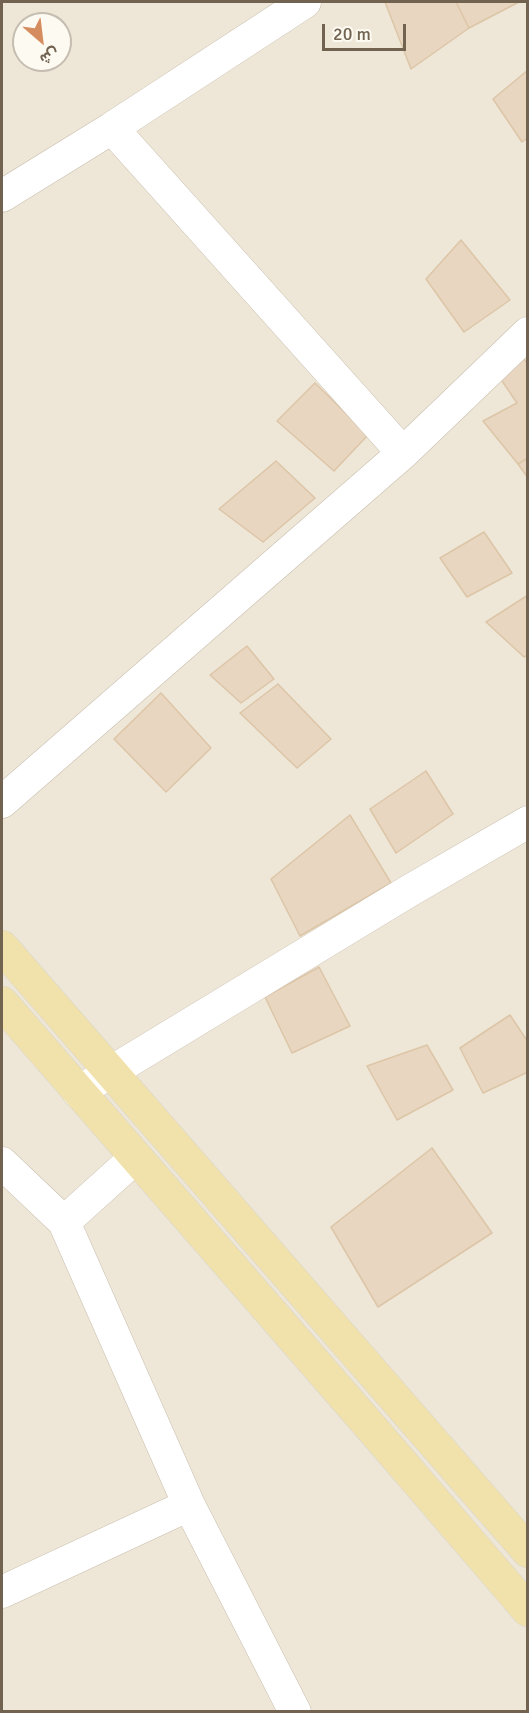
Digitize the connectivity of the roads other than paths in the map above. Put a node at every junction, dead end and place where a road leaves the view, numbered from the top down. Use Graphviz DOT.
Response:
graph roads {
  1 [pos="305,2"];
  2 [pos="112,128"];
  3 [pos="2,196"];
  4 [pos="528,333"];
  5 [pos="403,453"];
  6 [pos="2,802"];
  7 [pos="528,822"];
  8 [pos="2,947"];
  9 [pos="2,1003"];
  10 [pos="111,1072"];
  11 [pos="78,1092"];
  12 [pos="135,1158"];
  13 [pos="2,1163"];
  14 [pos="64,1222"];
  15 [pos="189,1505"];
  16 [pos="528,1551"];
  17 [pos="2,1592"];
  18 [pos="528,1610"];
  19 [pos="295,1712"];
  1 -- 2 [label="street"];
  2 -- 3 [label="street"];
  2 -- 5 [label="street"];
  4 -- 5 [label="street"];
  5 -- 6 [label="street"];
  7 -- 10 [label="street"];
  8 -- 10 [label="main road"];
  9 -- 11 [label="main road"];
  10 -- 11 [label="street"];
  10 -- 16 [label="main road"];
  11 -- 12 [label="main road"];
  12 -- 14 [label="street"];
  12 -- 18 [label="main road"];
  13 -- 14 [label="street"];
  14 -- 15 [label="street"];
  15 -- 17 [label="street"];
  15 -- 19 [label="street"];
}
